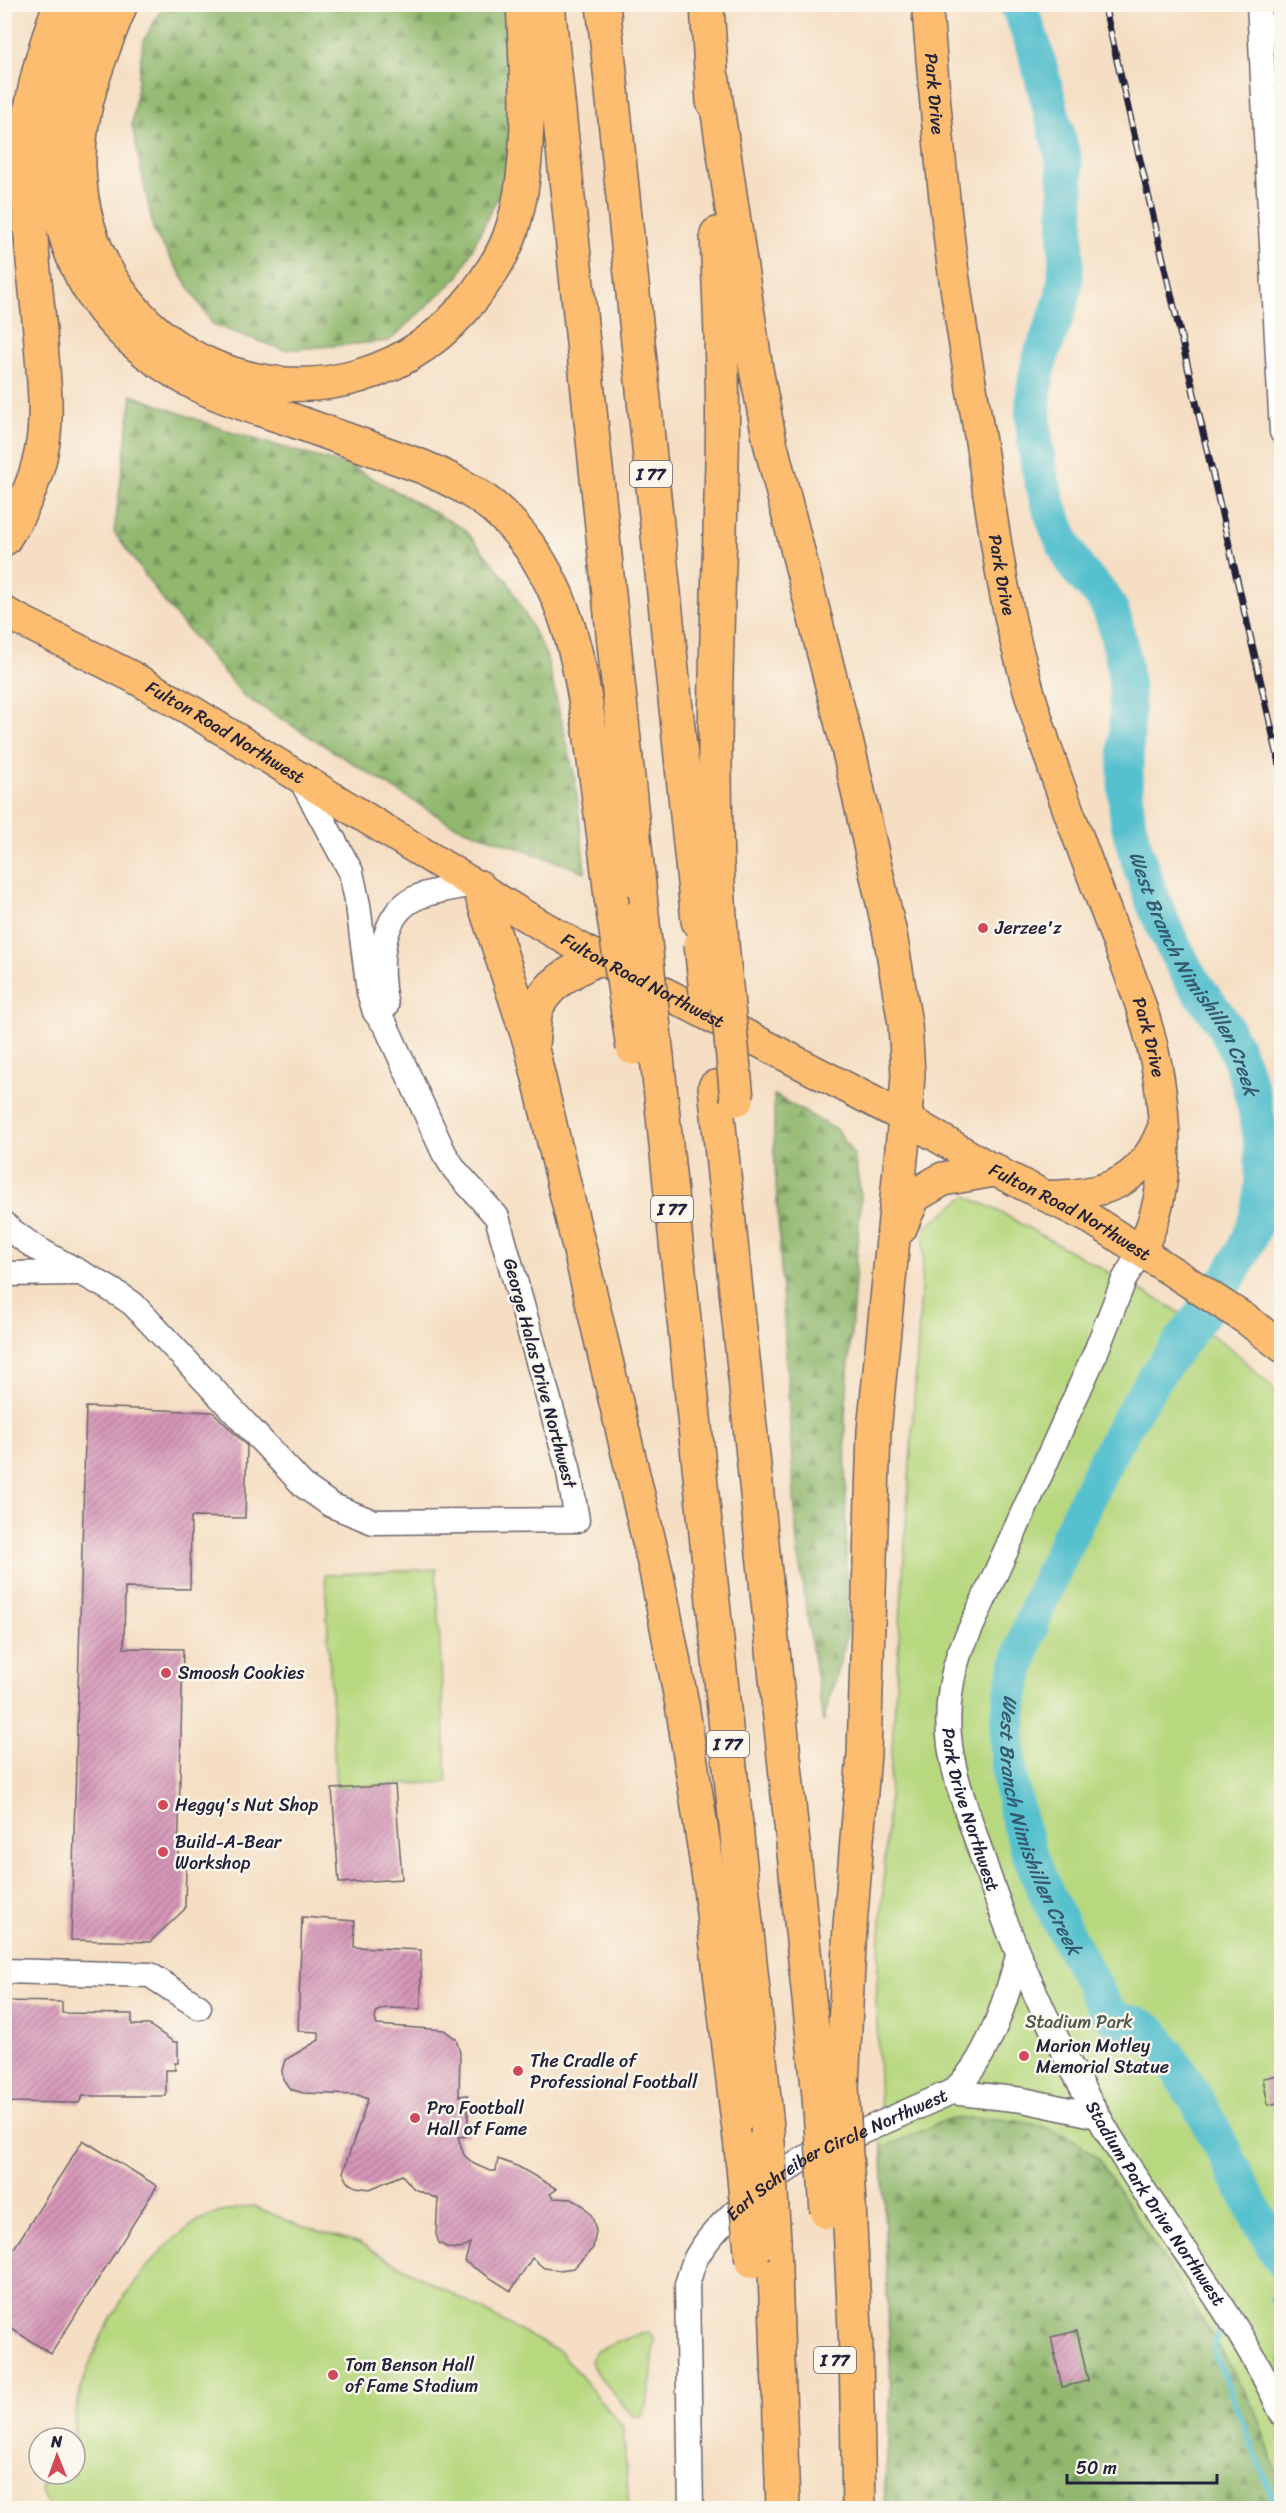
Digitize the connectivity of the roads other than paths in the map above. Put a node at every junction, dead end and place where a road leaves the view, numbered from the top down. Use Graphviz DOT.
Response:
graph roads {
  1 [pos="60,4"];
  2 [pos="90,4"];
  3 [pos="121,4"];
  4 [pos="524,4"];
  5 [pos="548,4"];
  6 [pos="603,4"];
  7 [pos="707,4"];
  8 [pos="927,4"];
  9 [pos="1259,4"];
  10 [pos="712,80"];
  11 [pos="1281,432"];
  12 [pos="4,539"];
  13 [pos="4,612"];
  14 [pos="301,780"];
  15 [pos="476,886"];
  16 [pos="360,926"];
  17 [pos="388,927"];
  18 [pos="712,949"];
  19 [pos="598,958"];
  20 [pos="386,1026"];
  21 [pos="532,1049"];
  22 [pos="645,1052"];
  23 [pos="905,1118"];
  24 [pos="1164,1126"];
  25 [pos="994,1170"];
  26 [pos="1048,1196"];
  27 [pos="4,1224"];
  28 [pos="893,1244"];
  29 [pos="1151,1256"];
  30 [pos="80,1273"];
  31 [pos="4,1274"];
  32 [pos="1281,1347"];
  33 [pos="1018,1956"];
  34 [pos="4,1971"];
  35 [pos="200,2007"];
  36 [pos="830,2091"];
  37 [pos="951,2092"];
  38 [pos="1098,2116"];
  39 [pos="838,2208"];
  40 [pos="763,2251"];
  41 [pos="1281,2414"];
  42 [pos="692,2508"];
  43 [pos="778,2508"];
  44 [pos="783,2508"];
  45 [pos="839,2508"];
  46 [pos="859,2508"];
  1 -- 12 [label="highway"];
  2 -- 22 [label="highway, bridge"];
  3 -- 4 [label="highway"];
  5 -- 22 [label="highway, I 77, bridge"];
  6 -- 18 [label="highway, I 77"];
  7 -- 10 [label="highway"];
  8 -- 24 [label="main road, Park Drive"];
  9 -- 11 [label="street"];
  10 -- 18 [label="highway"];
  10 -- 23 [label="highway"];
  13 -- 14 [label="main road, Fulton Road Northwest"];
  14 -- 15 [label="main road, Fulton Road Northwest"];
  14 -- 16 [label="street, George Halas Drive Northwest"];
  15 -- 17 [label="street"];
  15 -- 19 [label="main road, Fulton Road Northwest"];
  15 -- 21 [label="highway"];
  16 -- 17 [label="street"];
  16 -- 20 [label="street, George Halas Drive Northwest"];
  17 -- 20 [label="street, George Halas Drive Northwest"];
  18 -- 36 [label="highway, I 77, bridge"];
  19 -- 21 [label="highway"];
  19 -- 23 [label="main road, Fulton Road Northwest"];
  20 -- 30 [label="street, George Halas Drive Northwest"];
  21 -- 40 [label="highway, bridge"];
  22 -- 40 [label="highway, I 77, bridge"];
  23 -- 25 [label="main road, Fulton Road Northwest"];
  23 -- 28 [label="highway"];
  24 -- 26 [label="main road"];
  24 -- 29 [label="main road, Park Drive"];
  25 -- 26 [label="main road, Fulton Road Northwest"];
  25 -- 28 [label="highway"];
  26 -- 29 [label="main road, Fulton Road Northwest"];
  27 -- 30 [label="street, George Halas Drive Northwest"];
  28 -- 36 [label="highway"];
  29 -- 32 [label="main road, Fulton Road Northwest"];
  29 -- 33 [label="street, Park Drive Northwest"];
  30 -- 31 [label="street, George Halas Drive Northwest"];
  33 -- 37 [label="street"];
  33 -- 38 [label="street, Stadium Park Drive Northwest"];
  34 -- 35 [label="street"];
  36 -- 39 [label="highway, bridge"];
  37 -- 38 [label="street, Earl Schreiber Circle Northwest"];
  37 -- 42 [label="street, Earl Schreiber Circle Northwest"];
  38 -- 41 [label="street, Stadium Park Drive Northwest"];
  39 -- 45 [label="highway, I 77"];
  39 -- 46 [label="highway"];
  40 -- 43 [label="highway"];
  40 -- 44 [label="highway, I 77"];
}
